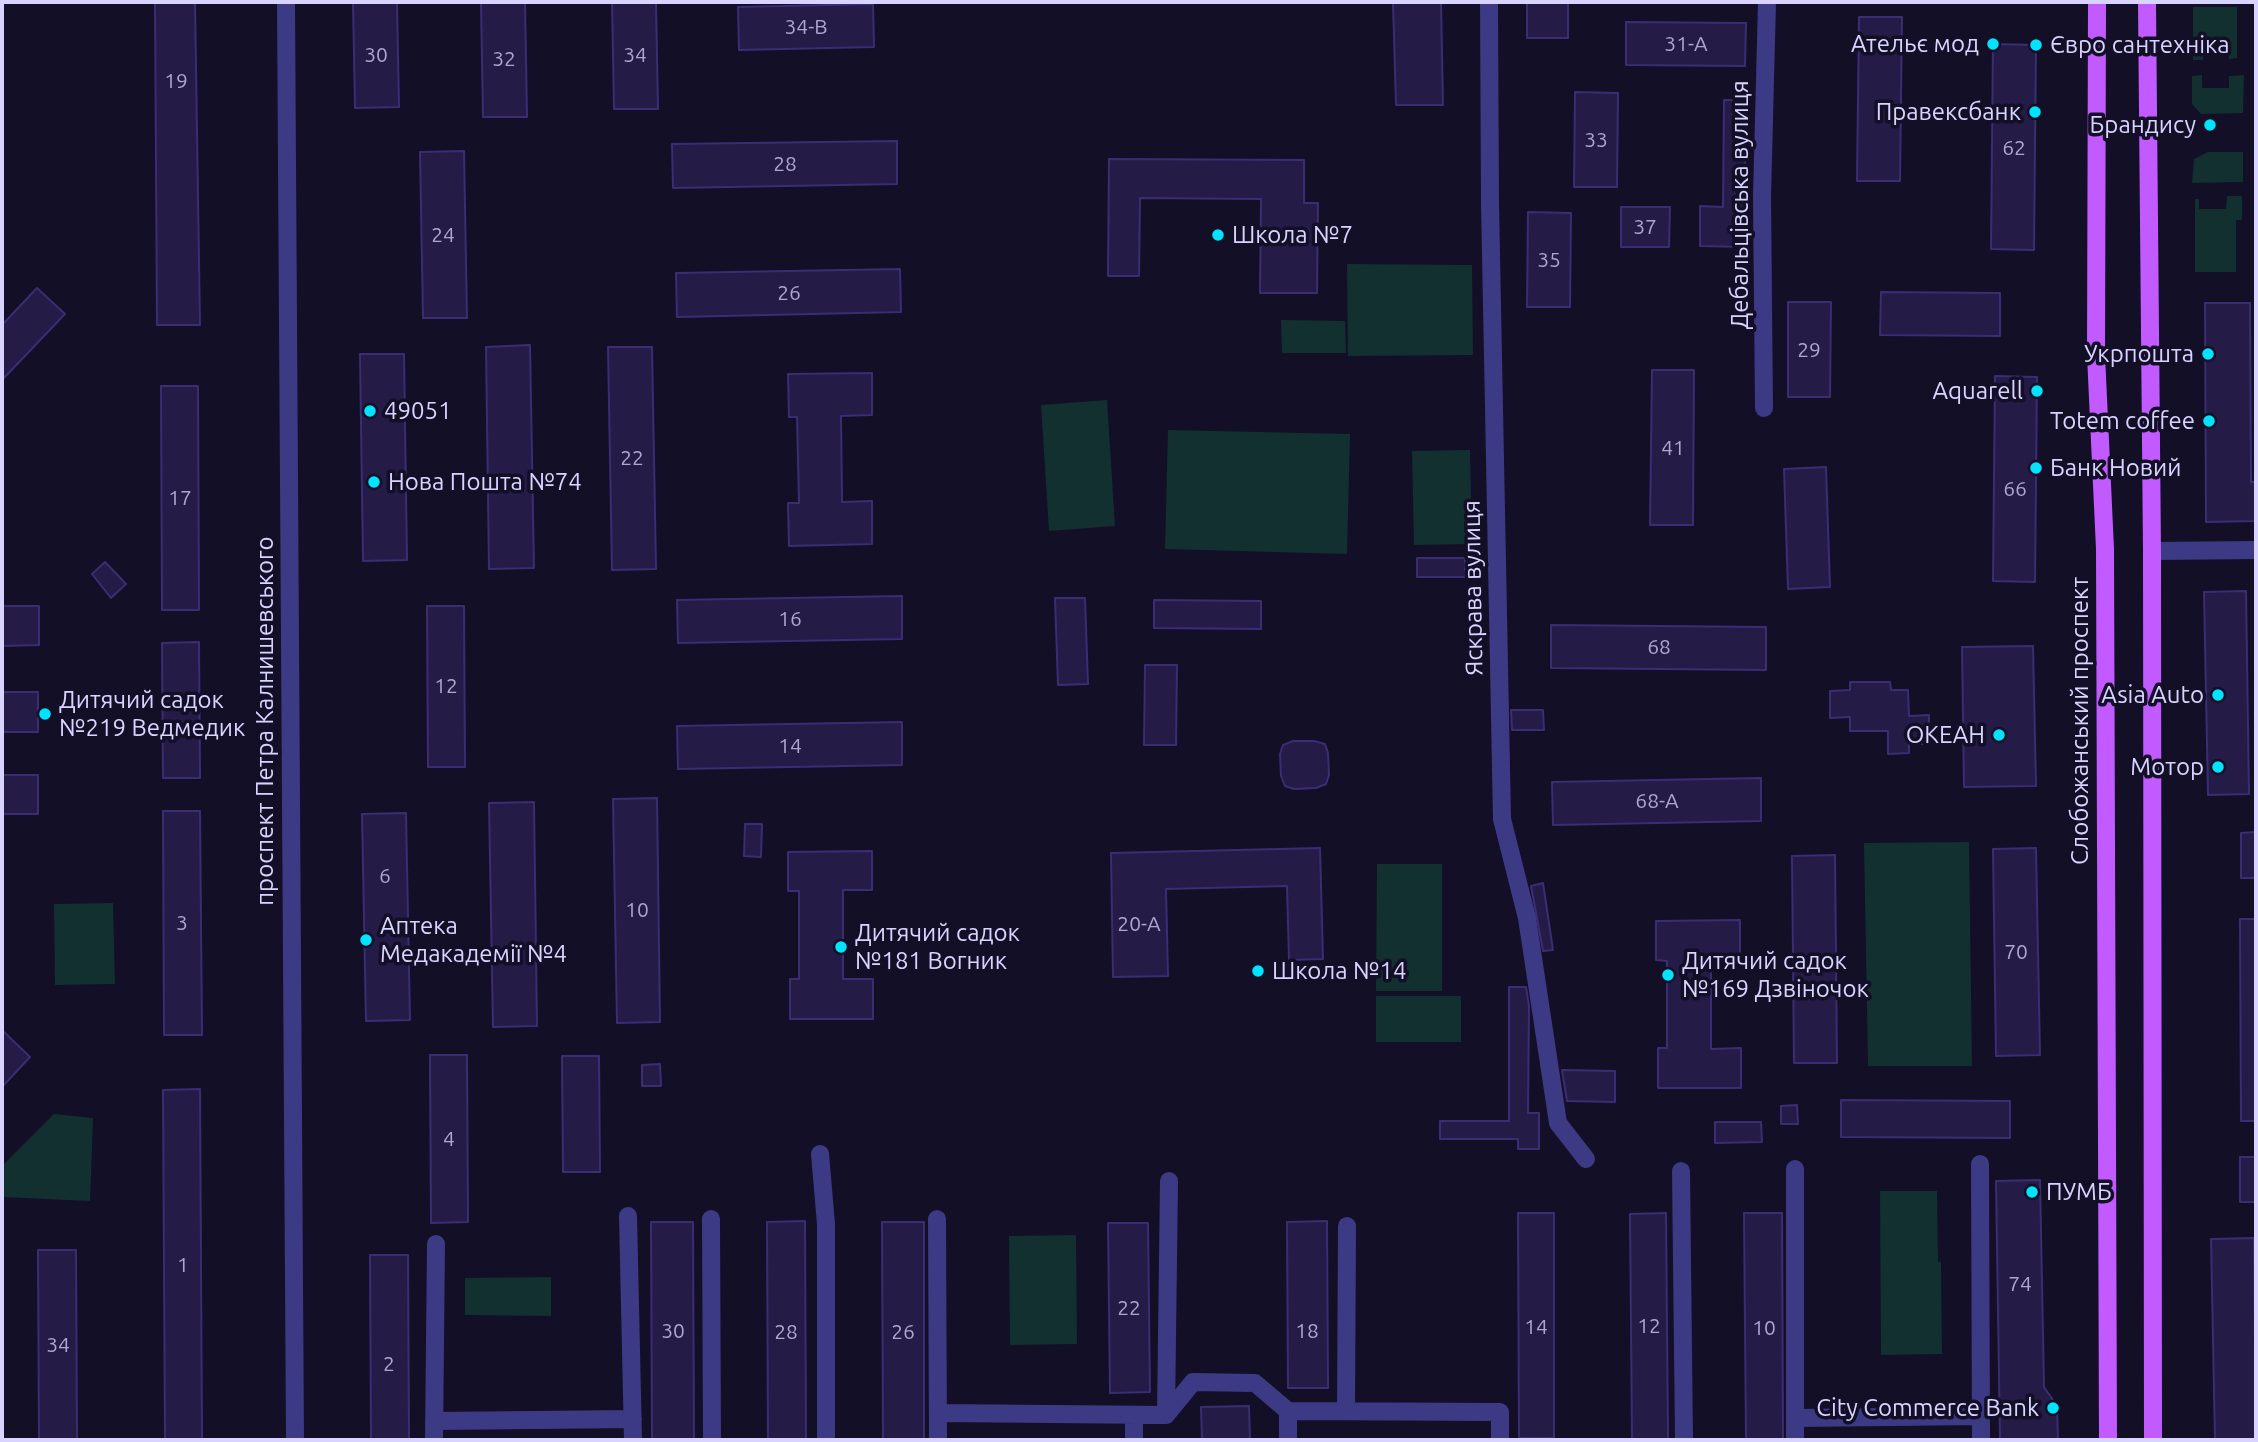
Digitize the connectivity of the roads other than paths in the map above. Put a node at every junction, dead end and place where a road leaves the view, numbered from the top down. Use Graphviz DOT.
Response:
graph roads {
  1 [pos="286,2"];
  2 [pos="1489,2"];
  3 [pos="1767,2"];
  4 [pos="2097,2"];
  5 [pos="2147,2"];
  6 [pos="1764,408"];
  7 [pos="2256,550"];
  8 [pos="2152,551"];
  9 [pos="820,1154"];
  10 [pos="1586,1159"];
  11 [pos="1980,1164"];
  12 [pos="1795,1169"];
  13 [pos="1681,1171"];
  14 [pos="1169,1181"];
  15 [pos="628,1216"];
  16 [pos="711,1219"];
  17 [pos="937,1219"];
  18 [pos="1347,1226"];
  19 [pos="436,1244"];
  20 [pos="1288,1411"];
  21 [pos="1346,1411"];
  22 [pos="938,1413"];
  23 [pos="1134,1415"];
  24 [pos="1166,1415"];
  25 [pos="1981,1416"];
  26 [pos="1795,1418"];
  27 [pos="633,1419"];
  28 [pos="434,1421"];
  29 [pos="295,1440"];
  30 [pos="434,1440"];
  31 [pos="633,1440"];
  32 [pos="712,1440"];
  33 [pos="826,1440"];
  34 [pos="937,1440"];
  35 [pos="1134,1440"];
  36 [pos="1288,1440"];
  37 [pos="1500,1440"];
  38 [pos="1684,1440"];
  39 [pos="1795,1440"];
  40 [pos="1981,1440"];
  41 [pos="2108,1440"];
  42 [pos="2153,1440"];
  1 -- 29 [label="street, проспект Петра Калнишевського"];
  2 -- 10 [label="street, Яскрава вулиця"];
  3 -- 6 [label="street, Дебальцівська вулиця"];
  4 -- 41 [label="main road, Слобожанський проспект"];
  5 -- 8 [label="main road"];
  7 -- 8 [label="street"];
  8 -- 42 [label="main road"];
  9 -- 33 [label="street"];
  11 -- 25 [label="street"];
  12 -- 26 [label="street"];
  13 -- 38 [label="street"];
  14 -- 24 [label="street"];
  15 -- 27 [label="street"];
  16 -- 32 [label="street"];
  17 -- 22 [label="street"];
  18 -- 21 [label="street"];
  19 -- 28 [label="street"];
  20 -- 21 [label="street"];
  20 -- 24 [label="street"];
  20 -- 36 [label="street"];
  21 -- 37 [label="street"];
  22 -- 23 [label="street"];
  22 -- 34 [label="street"];
  23 -- 24 [label="street"];
  23 -- 35 [label="street"];
  25 -- 26 [label="street"];
  25 -- 40 [label="street"];
  26 -- 39 [label="street"];
  27 -- 28 [label="street"];
  27 -- 31 [label="street"];
  28 -- 30 [label="street"];
}
